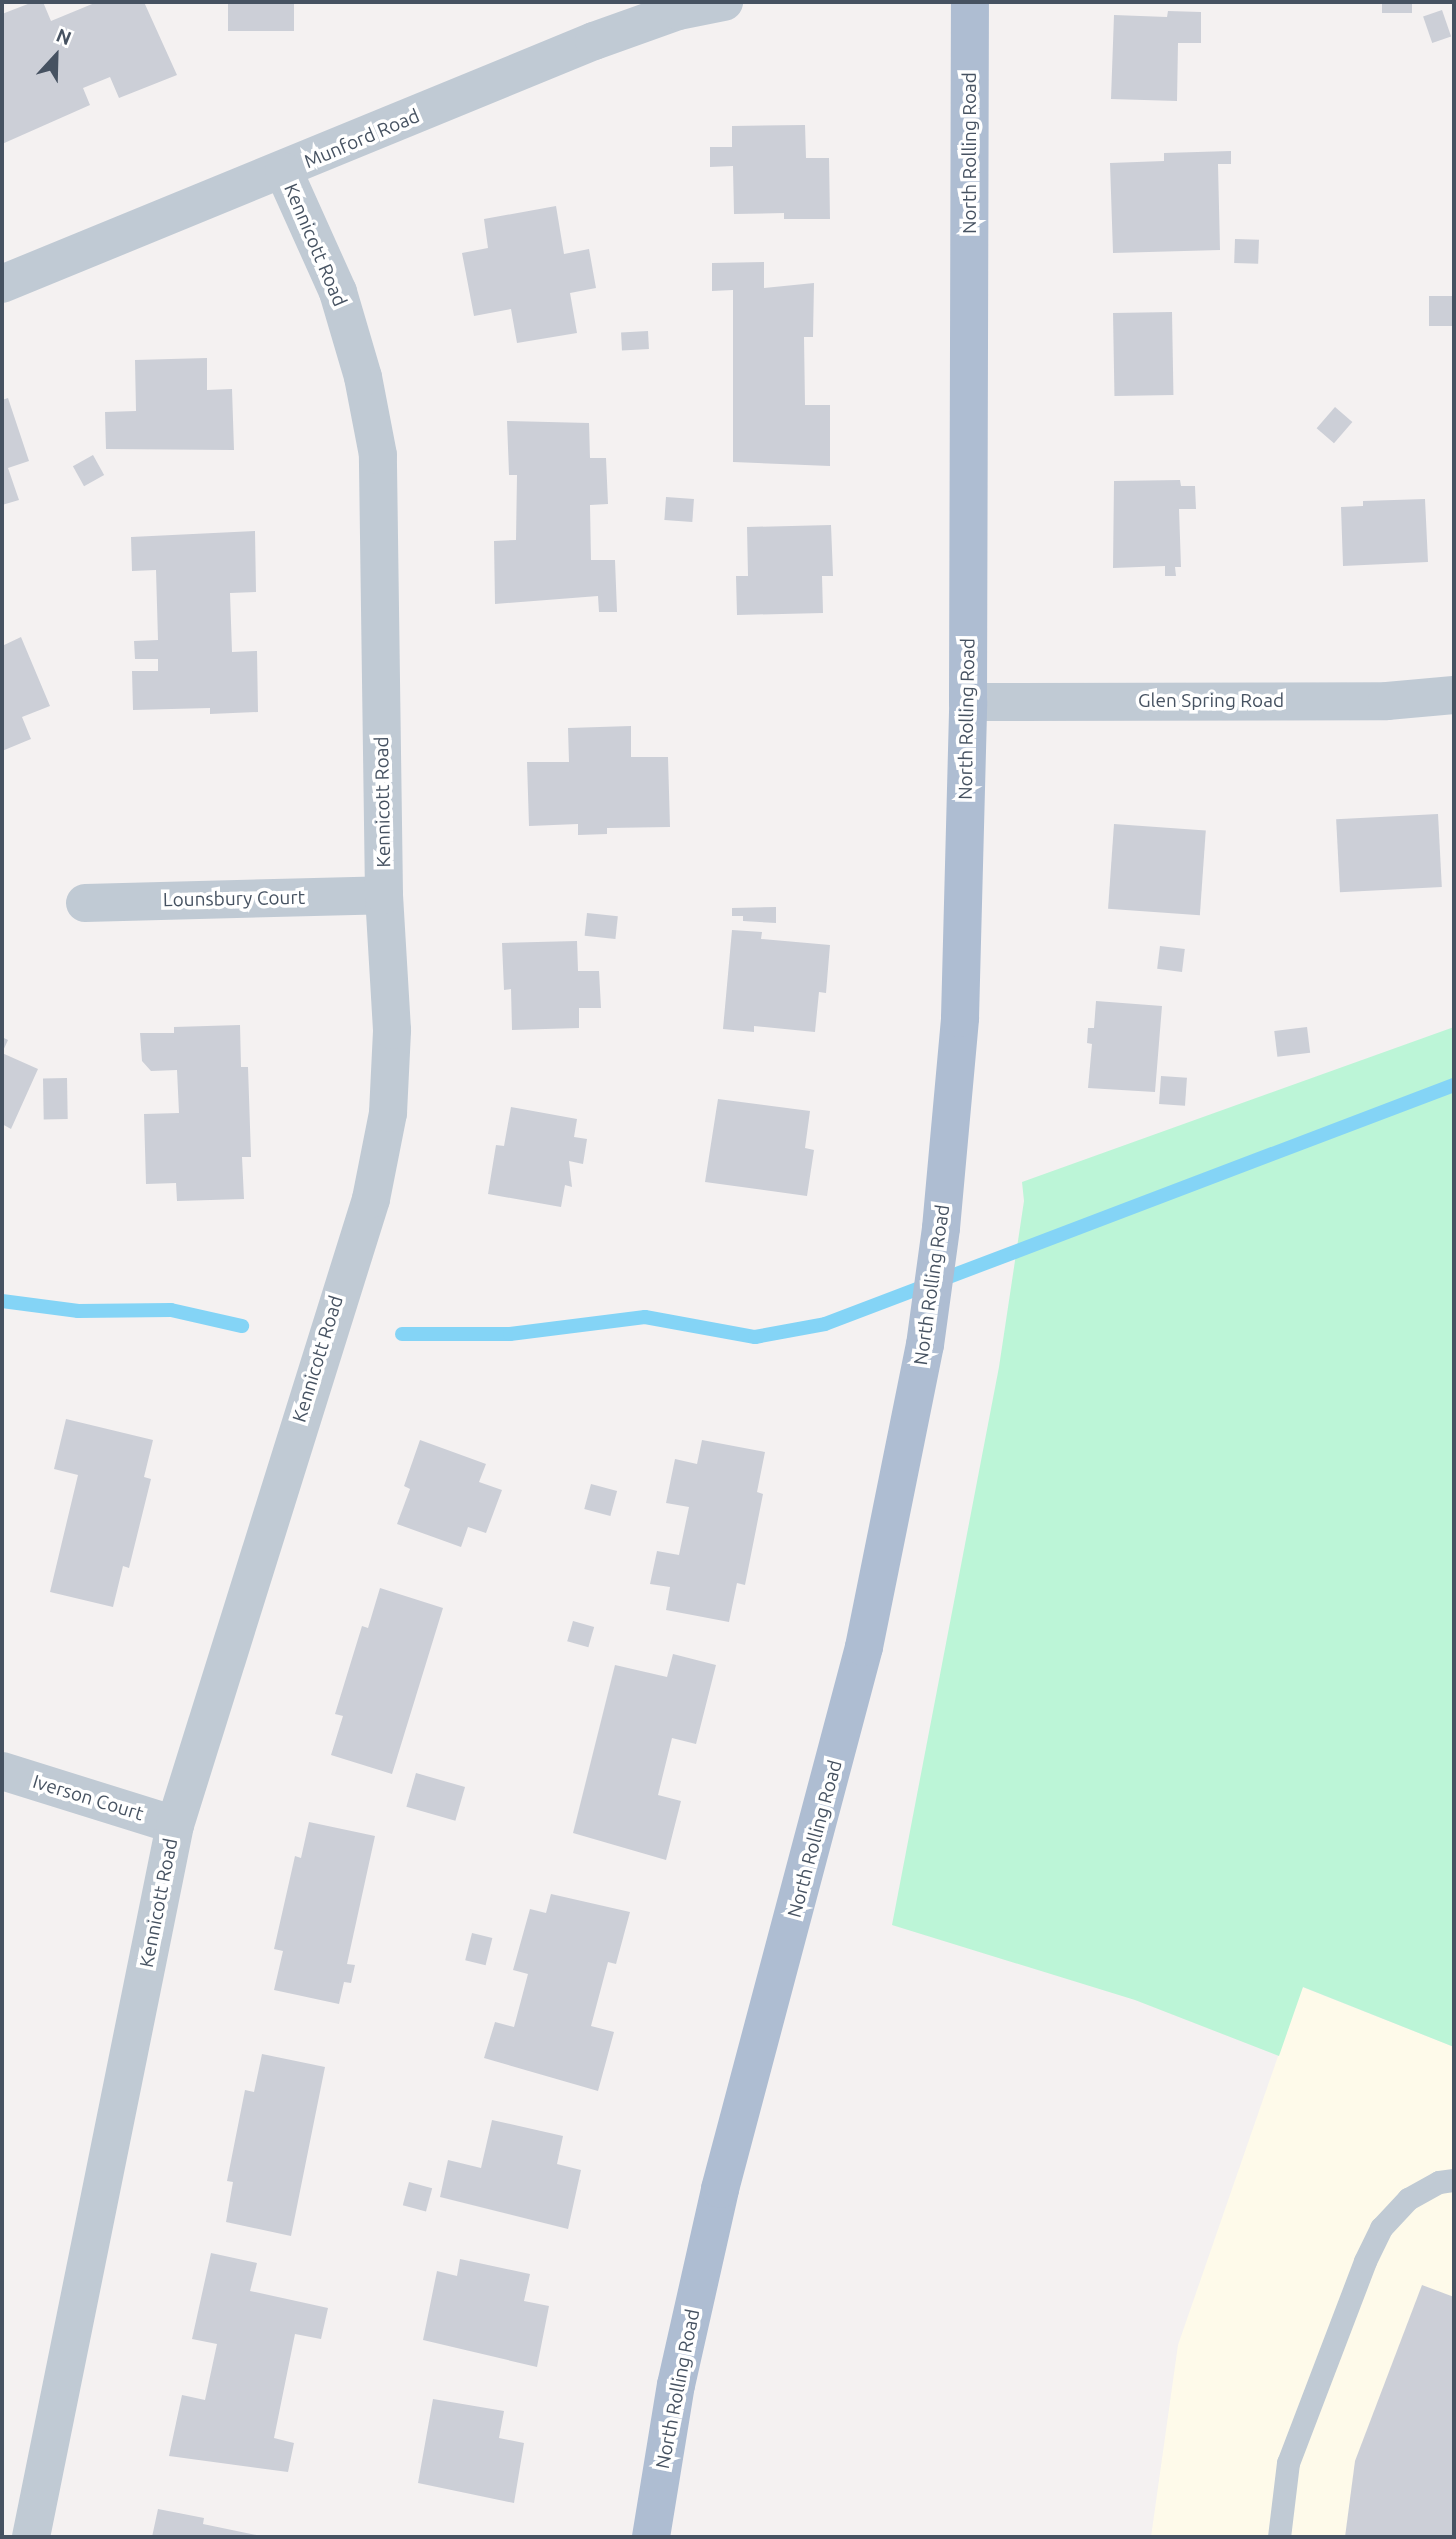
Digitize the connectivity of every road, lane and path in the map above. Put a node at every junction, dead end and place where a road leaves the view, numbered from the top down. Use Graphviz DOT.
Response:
graph roads {
  1 [pos="724,2"];
  2 [pos="970,2"];
  3 [pos="284,172"];
  4 [pos="2,284"];
  5 [pos="1454,695"];
  6 [pos="968,702"];
  7 [pos="384,895"];
  8 [pos="85,903"];
  9 [pos="2,1771"];
  10 [pos="175,1825"];
  11 [pos="1454,2180"];
  12 [pos="22,2530"];
  13 [pos="651,2537"];
  14 [pos="1279,2537"];
  1 -- 3 [label="street, Munford Road"];
  2 -- 6 [label="main road, North Rolling Road"];
  3 -- 4 [label="street, Munford Road"];
  3 -- 7 [label="street, Kennicott Road"];
  5 -- 6 [label="street, Glen Spring Road"];
  6 -- 13 [label="main road, North Rolling Road"];
  7 -- 8 [label="street, Lounsbury Court"];
  7 -- 10 [label="street, Kennicott Road"];
  9 -- 10 [label="street, Iverson Court"];
  10 -- 12 [label="street, Kennicott Road"];
  11 -- 14 [label="lane"];
}
